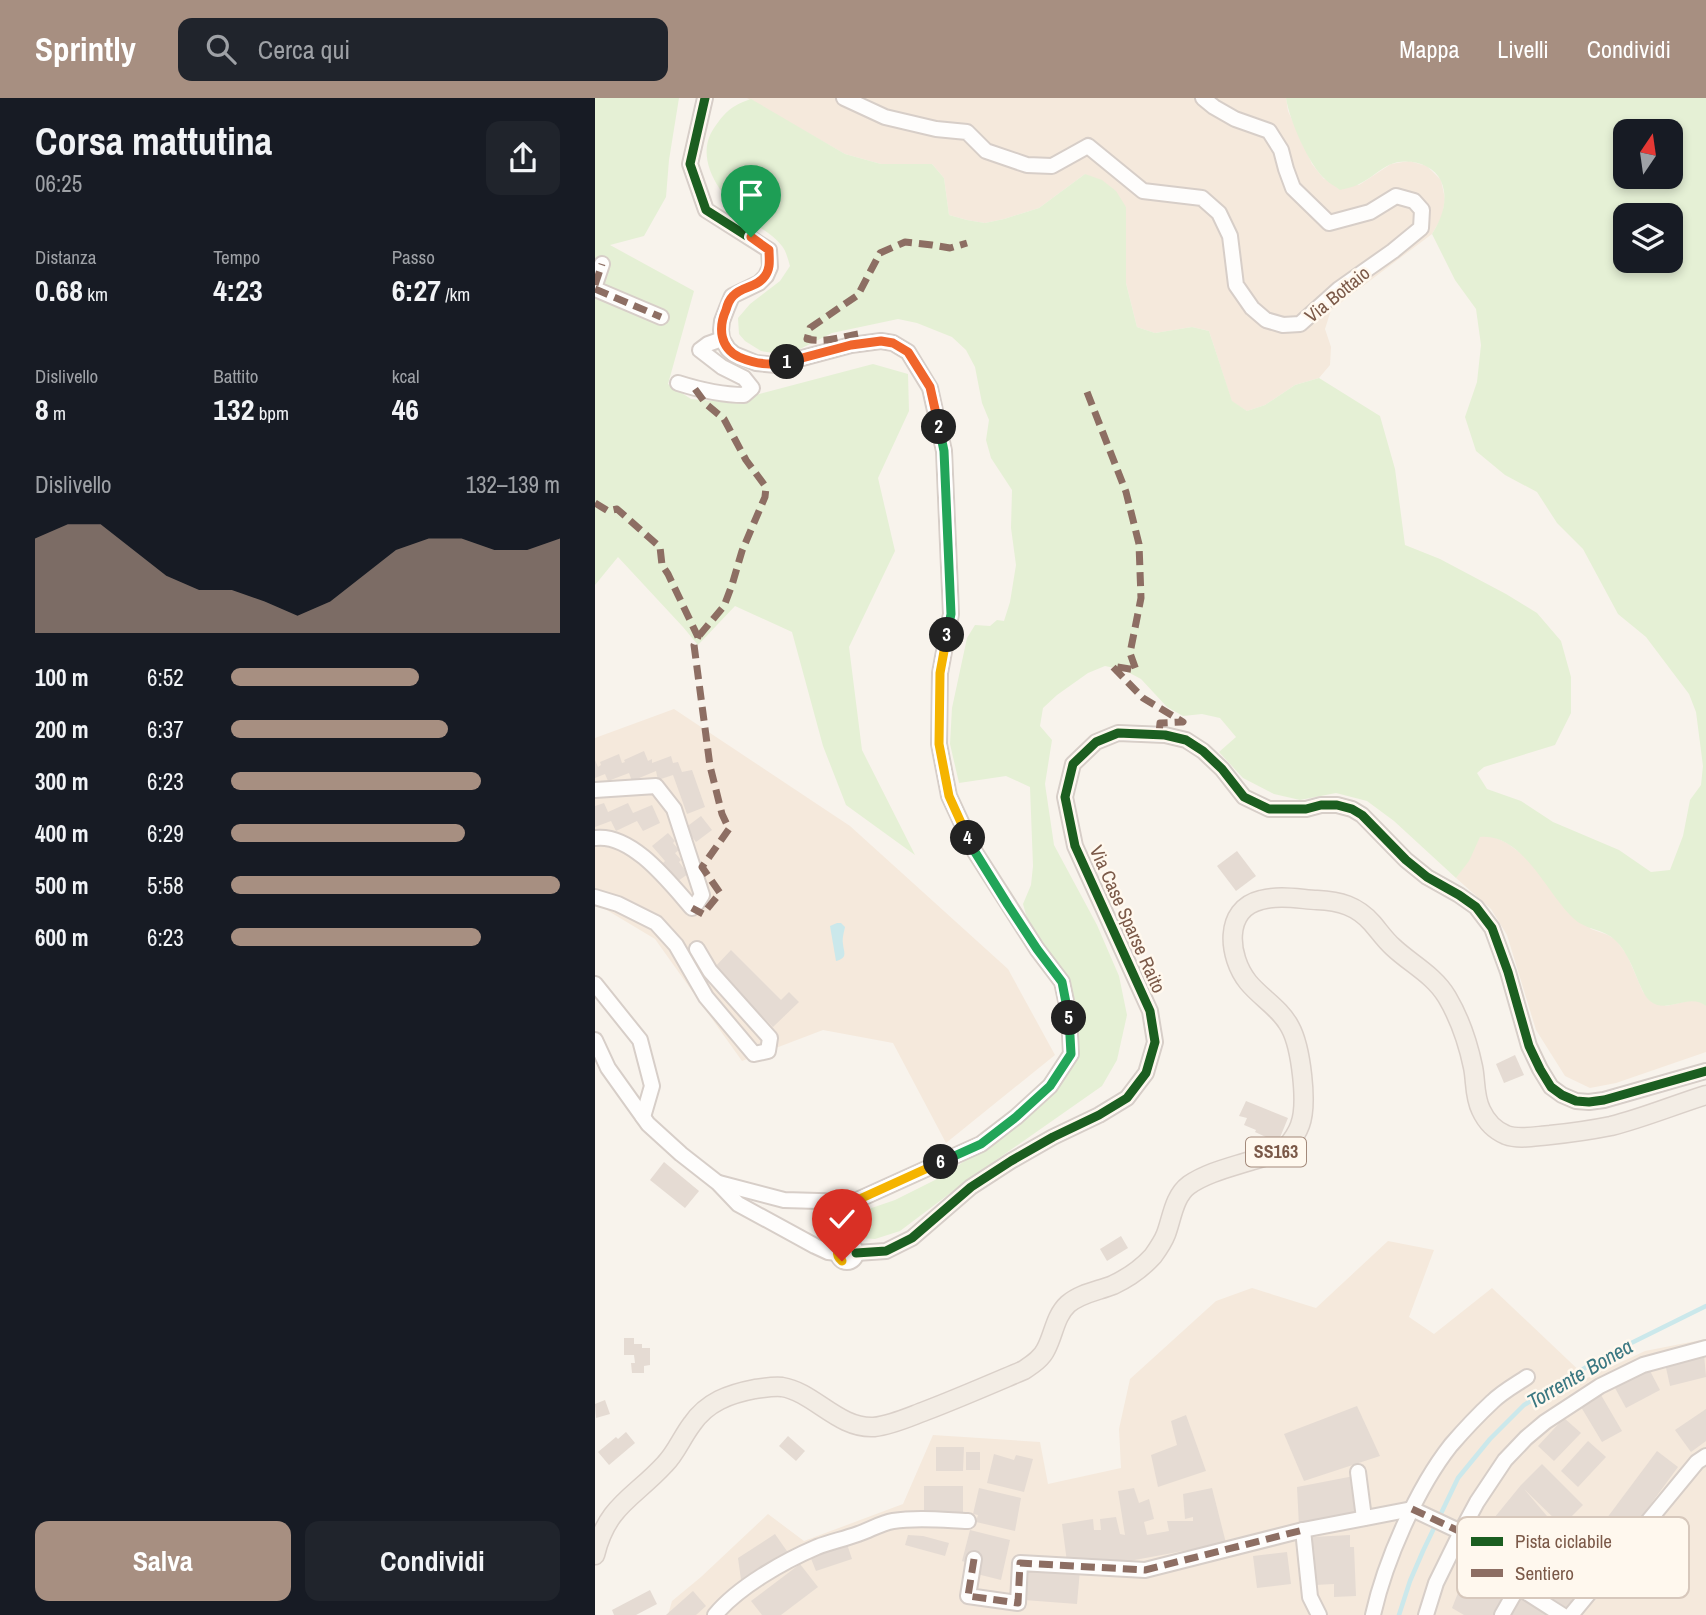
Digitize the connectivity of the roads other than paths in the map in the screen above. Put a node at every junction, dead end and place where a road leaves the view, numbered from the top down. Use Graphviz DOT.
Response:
graph roads {
  1 [pos="705,98"];
  2 [pos="844,98"];
  3 [pos="1203,98"];
  4 [pos="602,264"];
  5 [pos="595,287"];
  6 [pos="661,317"];
  7 [pos="722,339"];
  8 [pos="678,383"];
  9 [pos="595,790"];
  10 [pos="595,838"];
  11 [pos="595,897"];
  12 [pos="697,948"];
  13 [pos="595,984"];
  14 [pos="595,1040"];
  15 [pos="1706,1071"];
  16 [pos="1706,1095"];
  17 [pos="643,1117"];
  18 [pos="717,1183"];
  19 [pos="853,1202"];
  20 [pos="846,1250"];
  21 [pos="1706,1348"];
  22 [pos="1527,1377"];
  23 [pos="1706,1456"];
  24 [pos="1358,1472"];
  25 [pos="1412,1509"];
  26 [pos="1469,1517"];
  27 [pos="1652,1517"];
  28 [pos="1364,1518"];
  29 [pos="968,1521"];
  30 [pos="1457,1529"];
  31 [pos="1303,1530"];
  32 [pos="1457,1541"];
  33 [pos="595,1555"];
  34 [pos="974,1559"];
  35 [pos="1512,1598"];
  36 [pos="1535,1598"];
  37 [pos="1585,1598"];
  38 [pos="715,1615"];
  39 [pos="1319,1615"];
  40 [pos="1373,1615"];
  41 [pos="1426,1615"];
  42 [pos="1503,1615"];
  43 [pos="1562,1615"];
  44 [pos="1571,1615"];
  1 -- 7 [label="street"];
  2 -- 3 [label="street, Via Bottaio"];
  4 -- 5 [label="street"];
  5 -- 6 [label="street"];
  7 -- 8 [label="street"];
  7 -- 19 [label="street"];
  9 -- 10 [label="street"];
  11 -- 12 [label="street"];
  13 -- 17 [label="street"];
  14 -- 17 [label="street, Via Case Sparse Raito"];
  15 -- 20 [label="street, Via Case Sparse Raito"];
  16 -- 33 [label="main road, SS163"];
  17 -- 18 [label="street, Via Case Sparse Raito"];
  18 -- 19 [label="street"];
  18 -- 20 [label="street, Via Case Sparse Raito"];
  19 -- 20 [label="street"];
  21 -- 26 [label="street"];
  22 -- 25 [label="street"];
  23 -- 27 [label="street"];
  24 -- 28 [label="street"];
  25 -- 28 [label="street"];
  25 -- 30 [label="street"];
  25 -- 40 [label="street"];
  28 -- 31 [label="street"];
  29 -- 38 [label="street"];
  31 -- 34 [label="street"];
  31 -- 39 [label="street"];
  32 -- 41 [label="street"];
  35 -- 42 [label="street"];
  36 -- 43 [label="street"];
  37 -- 44 [label="street"];
}
